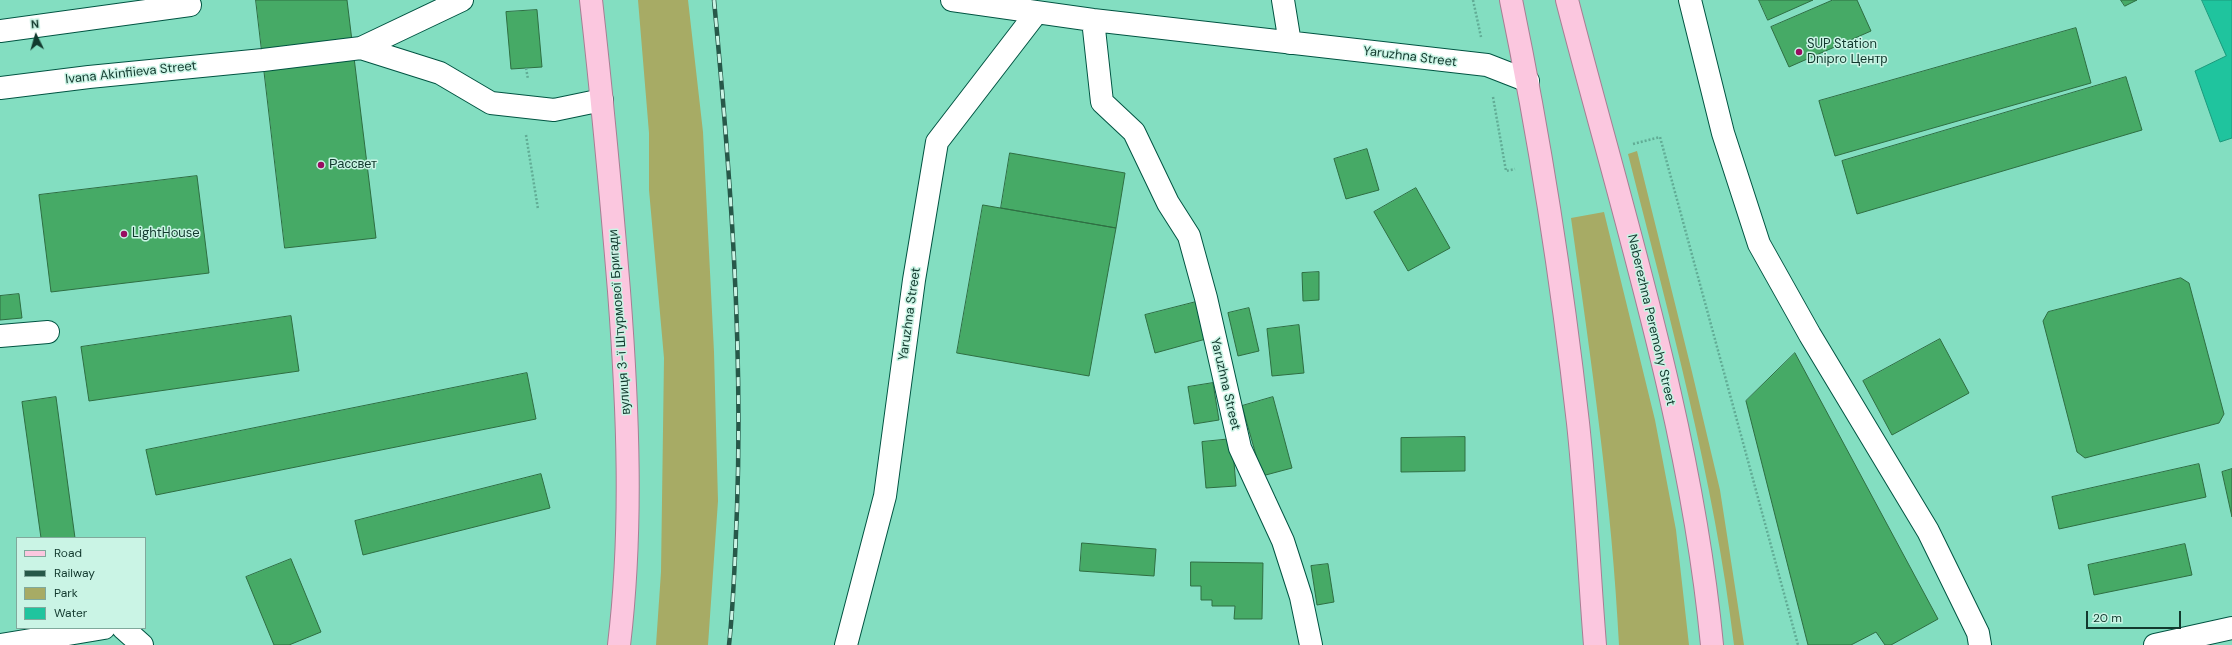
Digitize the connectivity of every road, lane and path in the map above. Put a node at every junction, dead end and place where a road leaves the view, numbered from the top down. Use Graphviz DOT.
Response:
graph roads {
  1 [pos="462,0"];
  2 [pos="591,0"];
  3 [pos="952,0"];
  4 [pos="1283,0"];
  5 [pos="1511,0"];
  6 [pos="1567,0"];
  7 [pos="1690,0"];
  8 [pos="190,5"];
  9 [pos="1037,12"];
  10 [pos="1093,20"];
  11 [pos="0,31"];
  12 [pos="1290,43"];
  13 [pos="357,49"];
  14 [pos="1528,81"];
  15 [pos="0,88"];
  16 [pos="602,100"];
  17 [pos="525,136"];
  18 [pos="1627,146"];
  19 [pos="538,209"];
  20 [pos="48,332"];
  21 [pos="0,336"];
  22 [pos="2232,628"];
  23 [pos="101,629"];
  24 [pos="124,629"];
  25 [pos="78,638"];
  26 [pos="0,645"];
  27 [pos="142,645"];
  28 [pos="620,645"];
  29 [pos="846,645"];
  30 [pos="1311,645"];
  31 [pos="1595,645"];
  32 [pos="1712,645"];
  33 [pos="1798,645"];
  34 [pos="1980,645"];
  35 [pos="2155,645"];
  1 -- 13 [label="street"];
  2 -- 16 [label="main road, вулиця 3-ї Штурмової Бригади"];
  3 -- 9 [label="street, Yaruzhna Street"];
  4 -- 12 [label="street"];
  5 -- 14 [label="main road"];
  6 -- 32 [label="main road, Naberezhna Peremohy Street"];
  7 -- 34 [label="street"];
  8 -- 11 [label="street"];
  9 -- 10 [label="street, Yaruzhna Street"];
  9 -- 29 [label="street, Yaruzhna Street"];
  10 -- 12 [label="street, Yaruzhna Street"];
  10 -- 30 [label="street, Yaruzhna Street"];
  12 -- 14 [label="street, Yaruzhna Street"];
  13 -- 15 [label="street, Ivana Akinfiieva Street"];
  13 -- 16 [label="street"];
  14 -- 31 [label="main road"];
  16 -- 28 [label="main road, вулиця 3-ї Штурмової Бригади"];
  17 -- 19 [label="path"];
  18 -- 33 [label="path"];
  20 -- 21 [label="street"];
  22 -- 35 [label="street"];
  23 -- 25 [label="street"];
  24 -- 27 [label="street"];
  25 -- 26 [label="street"];
}
